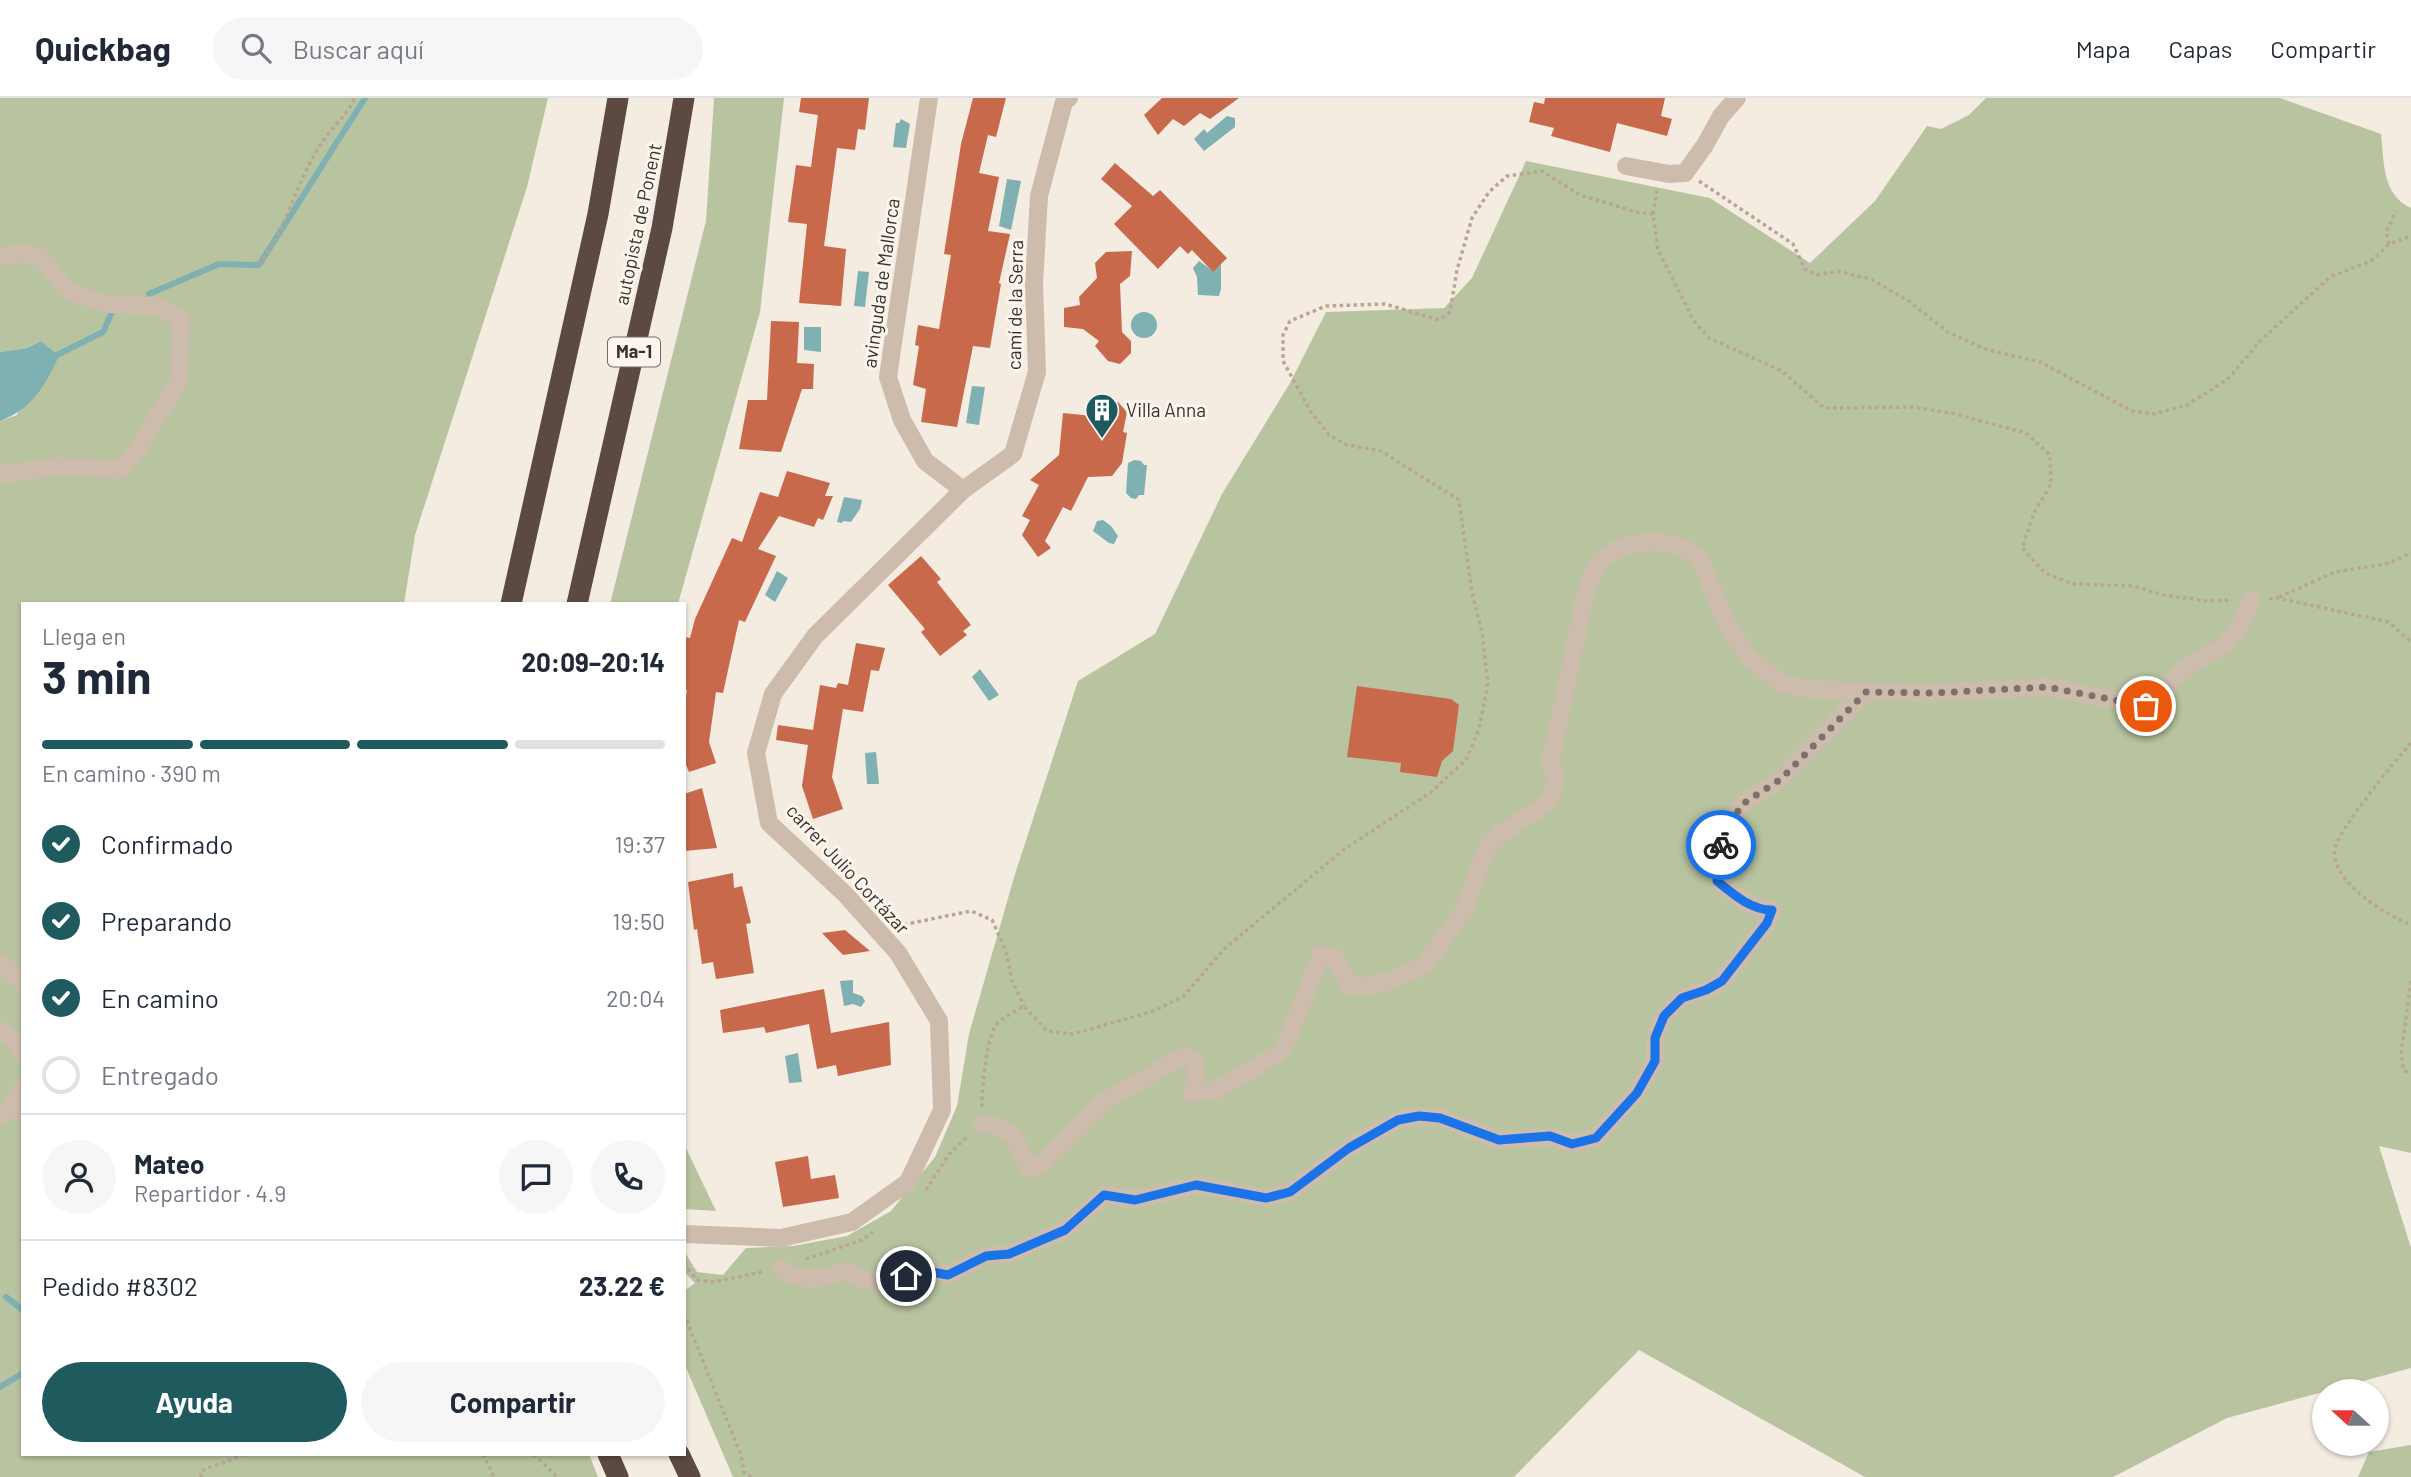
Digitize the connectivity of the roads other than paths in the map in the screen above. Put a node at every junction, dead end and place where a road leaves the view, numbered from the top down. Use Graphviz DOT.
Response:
graph roads {
  1 [pos="618,98"];
  2 [pos="684,98"];
  3 [pos="929,98"];
  4 [pos="1069,98"];
  5 [pos="1737,98"];
  6 [pos="1626,166"];
  7 [pos="0,257"];
  8 [pos="0,473"];
  9 [pos="963,490"];
  10 [pos="2251,600"];
  11 [pos="511,602"];
  12 [pos="577,602"];
  13 [pos="1866,692"];
  14 [pos="0,962"];
  15 [pos="21,981"];
  16 [pos="0,1030"];
  17 [pos="21,1051"];
  18 [pos="21,1091"];
  19 [pos="12,1112"];
  20 [pos="982,1124"];
  21 [pos="686,1234"];
  22 [pos="780,1268"];
  23 [pos="609,1456"];
  24 [pos="680,1456"];
  25 [pos="618,1477"];
  26 [pos="690,1477"];
  1 -- 11 [label="highway"];
  2 -- 12 [label="highway, autopista de Ponent / Ma-1"];
  3 -- 9 [label="street, avinguda de Mallorca"];
  4 -- 9 [label="street, camí de la Serra"];
  5 -- 6 [label="street"];
  7 -- 8 [label="street"];
  9 -- 21 [label="street, carrer Julio Cortázar"];
  10 -- 13 [label="street"];
  13 -- 20 [label="street"];
  13 -- 22 [label="street"];
  14 -- 15 [label="street"];
  16 -- 17 [label="street"];
  18 -- 19 [label="street"];
  23 -- 25 [label="highway"];
  24 -- 26 [label="highway"];
}
